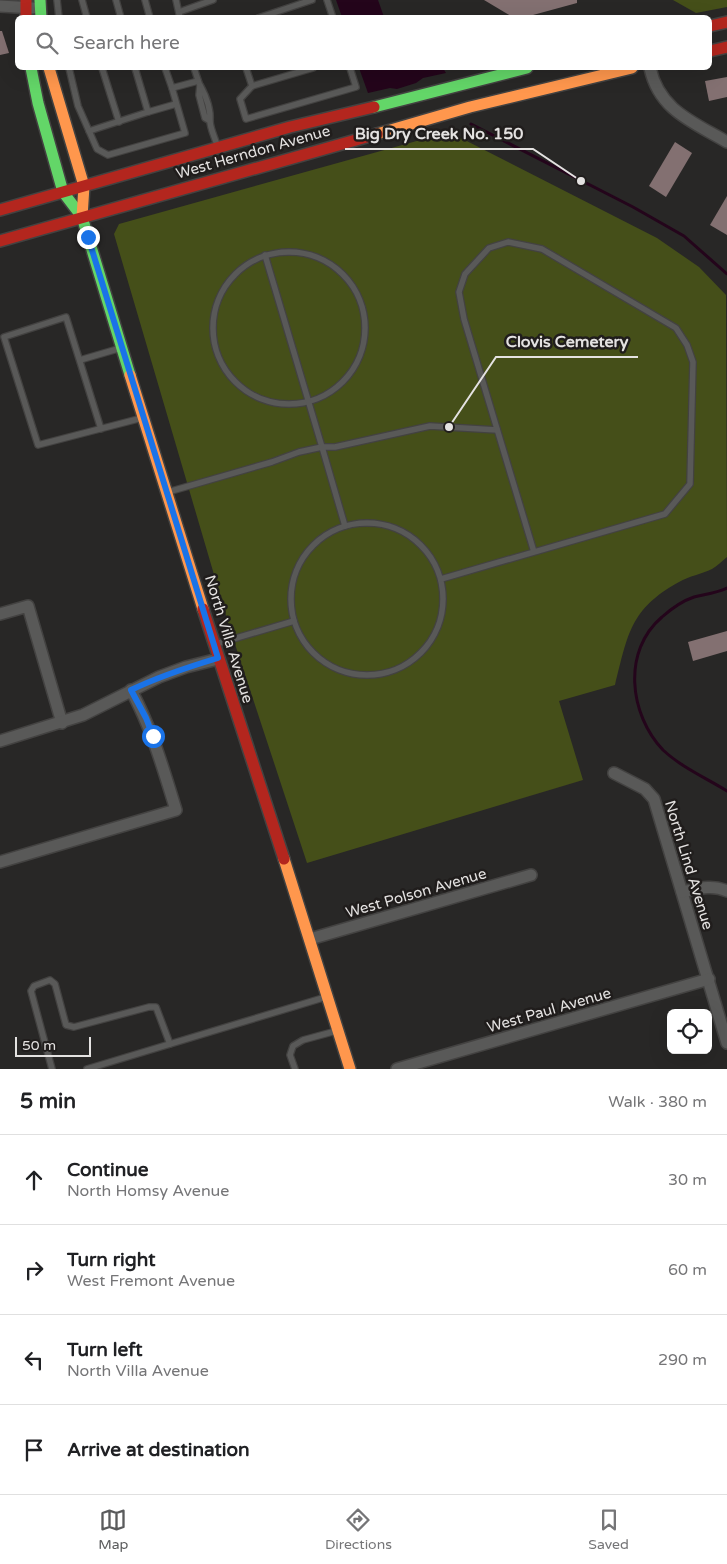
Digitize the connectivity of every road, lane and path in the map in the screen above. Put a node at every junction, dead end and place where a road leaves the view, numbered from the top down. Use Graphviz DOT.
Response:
graph roads {
  1 [pos="57,0"];
  2 [pos="82,0"];
  3 [pos="116,0"];
  4 [pos="145,0"];
  5 [pos="176,0"];
  6 [pos="214,0"];
  7 [pos="312,0"];
  8 [pos="327,0"];
  9 [pos="0,6"];
  10 [pos="26,8"];
  11 [pos="41,8"];
  12 [pos="59,15"];
  13 [pos="86,15"];
  14 [pos="120,15"];
  15 [pos="149,15"];
  16 [pos="180,15"];
  17 [pos="267,15"];
  18 [pos="332,15"];
  19 [pos="727,22"];
  20 [pos="712,26"];
  21 [pos="727,47"];
  22 [pos="712,51"];
  23 [pos="31,70"];
  24 [pos="49,70"];
  25 [pos="69,70"];
  26 [pos="103,70"];
  27 [pos="136,70"];
  28 [pos="166,70"];
  29 [pos="195,70"];
  30 [pos="247,70"];
  31 [pos="306,70"];
  32 [pos="351,70"];
  33 [pos="519,70"];
  34 [pos="624,70"];
  35 [pos="651,70"];
  36 [pos="199,83"];
  37 [pos="252,86"];
  38 [pos="172,88"];
  39 [pos="176,104"];
  40 [pos="148,112"];
  41 [pos="119,122"];
  42 [pos="89,131"];
  43 [pos="727,142"];
  44 [pos="218,147"];
  45 [pos="84,186"];
  46 [pos="63,192"];
  47 [pos="0,210"];
  48 [pos="82,217"];
  49 [pos="0,241"];
  50 [pos="265,255"];
  51 [pos="122,348"];
  52 [pos="80,360"];
  53 [pos="309,402"];
  54 [pos="144,418"];
  55 [pos="101,428"];
  56 [pos="498,430"];
  57 [pos="322,447"];
  58 [pos="168,492"];
  59 [pos="345,526"];
  60 [pos="534,552"];
  61 [pos="441,579"];
  62 [pos="0,614"];
  63 [pos="294,620"];
  64 [pos="214,645"];
  65 [pos="218,658"];
  66 [pos="131,690"];
  67 [pos="62,723"];
  68 [pos="0,740"];
  69 [pos="614,773"];
  70 [pos="0,862"];
  71 [pos="531,875"];
  72 [pos="727,891"];
  73 [pos="682,892"];
  74 [pos="310,939"];
  75 [pos="709,980"];
  76 [pos="328,996"];
  77 [pos="338,1030"];
  78 [pos="727,1042"];
  79 [pos="170,1044"];
  80 [pos="52,1069"];
  81 [pos="87,1069"];
  82 [pos="295,1069"];
  83 [pos="350,1069"];
  84 [pos="397,1069"];
  1 -- 12 [label="lane"];
  2 -- 13 [label="lane"];
  3 -- 14 [label="lane"];
  4 -- 15 [label="lane"];
  5 -- 16 [label="lane"];
  6 -- 16 [label="lane"];
  7 -- 17 [label="lane"];
  8 -- 18 [label="lane"];
  9 -- 10 [label="street"];
  10 -- 11 [label="street"];
  19 -- 20 [label="main road"];
  21 -- 22 [label="main road"];
  23 -- 46 [label="main road, North Villa Avenue"];
  24 -- 45 [label="main road, North Villa Avenue"];
  25 -- 42 [label="lane"];
  26 -- 41 [label="lane"];
  27 -- 40 [label="lane"];
  28 -- 38 [label="lane"];
  29 -- 36 [label="lane"];
  30 -- 37 [label="lane"];
  31 -- 37 [label="lane"];
  32 -- 37 [label="lane"];
  33 -- 44 [label="main road, West Herndon Avenue"];
  34 -- 48 [label="main road, West Herndon Avenue"];
  35 -- 43 [label="street"];
  36 -- 38 [label="lane"];
  36 -- 44 [label="lane"];
  38 -- 39 [label="lane"];
  39 -- 40 [label="lane"];
  39 -- 42 [label="lane"];
  40 -- 41 [label="lane"];
  41 -- 42 [label="lane"];
  44 -- 45 [label="main road, West Herndon Avenue"];
  45 -- 46 [label="main road, West Herndon Avenue"];
  45 -- 48 [label="main road, North Villa Avenue"];
  46 -- 47 [label="main road, West Herndon Avenue"];
  46 -- 48 [label="main road, North Villa Avenue"];
  48 -- 49 [label="main road, West Herndon Avenue"];
  48 -- 51 [label="main road, North Villa Avenue"];
  50 -- 53 [label="lane"];
  50 -- 53 [label="lane"];
  50 -- 53 [label="lane"];
  51 -- 52 [label="lane"];
  51 -- 54 [label="main road, North Villa Avenue"];
  52 -- 55 [label="lane"];
  52 -- 55 [label="lane"];
  53 -- 57 [label="lane"];
  54 -- 55 [label="lane"];
  54 -- 58 [label="main road, North Villa Avenue"];
  56 -- 57 [label="lane"];
  56 -- 60 [label="lane"];
  56 -- 60 [label="lane"];
  57 -- 58 [label="lane"];
  57 -- 59 [label="lane"];
  58 -- 64 [label="main road, North Villa Avenue"];
  59 -- 61 [label="lane"];
  59 -- 63 [label="lane"];
  60 -- 61 [label="lane"];
  61 -- 63 [label="lane"];
  62 -- 67 [label="street"];
  63 -- 64 [label="lane"];
  64 -- 65 [label="main road, North Villa Avenue"];
  65 -- 66 [label="street"];
  65 -- 74 [label="main road, North Villa Avenue"];
  66 -- 67 [label="street"];
  66 -- 70 [label="street"];
  67 -- 68 [label="street"];
  69 -- 73 [label="street, North Lind Avenue"];
  71 -- 74 [label="street, West Polson Avenue"];
  72 -- 73 [label="street"];
  73 -- 75 [label="street, North Lind Avenue"];
  74 -- 76 [label="main road, North Villa Avenue"];
  75 -- 78 [label="street, North Lind Avenue"];
  75 -- 84 [label="street, West Paul Avenue"];
  76 -- 77 [label="main road, North Villa Avenue"];
  76 -- 79 [label="lane"];
  77 -- 82 [label="lane"];
  77 -- 83 [label="main road, North Villa Avenue"];
  79 -- 80 [label="lane"];
  79 -- 81 [label="lane"];
}
